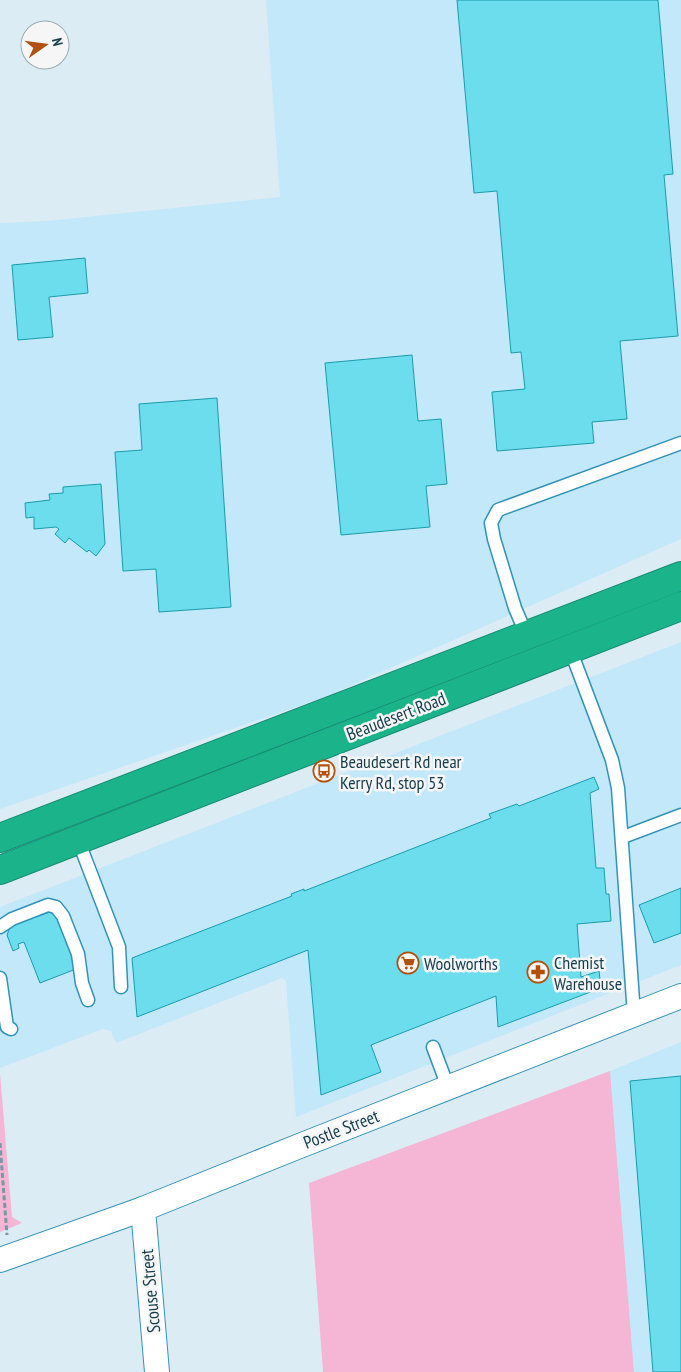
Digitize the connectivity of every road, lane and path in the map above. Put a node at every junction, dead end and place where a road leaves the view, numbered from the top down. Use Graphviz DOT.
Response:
graph roads {
  1 [pos="681,443"];
  2 [pos="681,576"];
  3 [pos="681,606"];
  4 [pos="527,636"];
  5 [pos="570,649"];
  6 [pos="681,815"];
  7 [pos="623,837"];
  8 [pos="0,838"];
  9 [pos="78,840"];
  10 [pos="0,870"];
  11 [pos="0,927"];
  12 [pos="0,978"];
  13 [pos="121,987"];
  14 [pos="681,996"];
  15 [pos="88,1000"];
  16 [pos="634,1015"];
  17 [pos="11,1030"];
  18 [pos="433,1047"];
  19 [pos="448,1087"];
  20 [pos="0,1143"];
  21 [pos="143,1209"];
  22 [pos="5,1258"];
  23 [pos="157,1372"];
  1 -- 4 [label="lane"];
  2 -- 4 [label="highway, Beaudesert Road"];
  3 -- 5 [label="highway, Beaudesert Road"];
  4 -- 8 [label="highway, Beaudesert Road"];
  5 -- 7 [label="lane"];
  5 -- 9 [label="highway, Beaudesert Road"];
  6 -- 7 [label="lane"];
  7 -- 16 [label="lane"];
  9 -- 10 [label="highway, Beaudesert Road"];
  9 -- 13 [label="lane"];
  11 -- 15 [label="lane"];
  12 -- 17 [label="lane"];
  14 -- 16 [label="street, Postle Street"];
  16 -- 19 [label="street, Postle Street"];
  18 -- 19 [label="lane"];
  19 -- 21 [label="street, Postle Street"];
  20 -- 22 [label="path"];
  21 -- 22 [label="street, Postle Street"];
  21 -- 23 [label="street, Scouse Street"];
}
